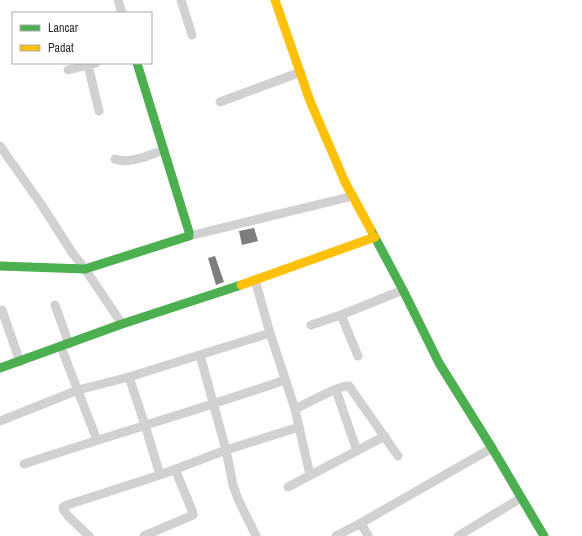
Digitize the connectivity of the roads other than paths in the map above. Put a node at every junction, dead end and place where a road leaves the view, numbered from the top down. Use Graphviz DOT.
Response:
graph roads {
  1 [pos="118,0"];
  2 [pos="181,0"];
  3 [pos="276,0"];
  4 [pos="122,12"];
  5 [pos="192,35"];
  6 [pos="92,64"];
  7 [pos="137,64"];
  8 [pos="68,70"];
  9 [pos="301,72"];
  10 [pos="220,102"];
  11 [pos="99,111"];
  12 [pos="0,146"];
  13 [pos="164,150"];
  14 [pos="4,159"];
  15 [pos="115,159"];
  16 [pos="353,196"];
  17 [pos="189,236"];
  18 [pos="375,237"];
  19 [pos="0,266"];
  20 [pos="85,269"];
  21 [pos="255,280"];
  22 [pos="403,290"];
  23 [pos="55,305"];
  24 [pos="2,310"];
  25 [pos="341,315"];
  26 [pos="122,324"];
  27 [pos="311,325"];
  28 [pos="270,333"];
  29 [pos="65,346"];
  30 [pos="200,354"];
  31 [pos="358,356"];
  32 [pos="20,362"];
  33 [pos="0,368"];
  34 [pos="129,377"];
  35 [pos="286,380"];
  36 [pos="78,390"];
  37 [pos="336,390"];
  38 [pos="214,404"];
  39 [pos="295,409"];
  40 [pos="0,421"];
  41 [pos="145,425"];
  42 [pos="299,427"];
  43 [pos="385,436"];
  44 [pos="97,440"];
  45 [pos="492,448"];
  46 [pos="226,450"];
  47 [pos="357,451"];
  48 [pos="398,456"];
  49 [pos="24,464"];
  50 [pos="175,469"];
  51 [pos="160,475"];
  52 [pos="310,475"];
  53 [pos="288,487"];
  54 [pos="521,498"];
  55 [pos="361,523"];
  56 [pos="89,536"];
  57 [pos="144,536"];
  58 [pos="256,536"];
  59 [pos="336,536"];
  60 [pos="368,536"];
  61 [pos="458,536"];
  62 [pos="544,536"];
  1 -- 4 [label="street"];
  2 -- 5 [label="street"];
  3 -- 9 [label="street"];
  6 -- 8 [label="street"];
  6 -- 11 [label="street"];
  7 -- 13 [label="street"];
  9 -- 10 [label="street"];
  9 -- 16 [label="street"];
  12 -- 14 [label="street"];
  13 -- 15 [label="street"];
  13 -- 17 [label="street"];
  14 -- 20 [label="street"];
  16 -- 17 [label="street"];
  16 -- 18 [label="street"];
  17 -- 20 [label="street"];
  18 -- 21 [label="street"];
  18 -- 22 [label="street"];
  19 -- 20 [label="street"];
  20 -- 26 [label="street"];
  21 -- 26 [label="street"];
  21 -- 28 [label="street"];
  22 -- 25 [label="street"];
  22 -- 45 [label="street"];
  23 -- 29 [label="street"];
  24 -- 32 [label="street"];
  25 -- 27 [label="street"];
  25 -- 31 [label="street"];
  26 -- 29 [label="street"];
  28 -- 30 [label="street"];
  28 -- 35 [label="street"];
  29 -- 32 [label="street"];
  29 -- 36 [label="street"];
  30 -- 34 [label="street"];
  30 -- 38 [label="street"];
  32 -- 33 [label="street"];
  34 -- 36 [label="street"];
  34 -- 41 [label="street"];
  35 -- 38 [label="street"];
  35 -- 39 [label="street"];
  36 -- 40 [label="street"];
  36 -- 44 [label="street"];
  37 -- 39 [label="street"];
  37 -- 43 [label="street"];
  37 -- 47 [label="street"];
  38 -- 41 [label="street"];
  38 -- 46 [label="street"];
  39 -- 42 [label="street"];
  41 -- 44 [label="street"];
  41 -- 51 [label="street"];
  42 -- 46 [label="street"];
  42 -- 52 [label="street"];
  43 -- 47 [label="street"];
  43 -- 48 [label="street"];
  44 -- 49 [label="street"];
  45 -- 54 [label="street"];
  45 -- 55 [label="street"];
  46 -- 50 [label="street"];
  46 -- 58 [label="street"];
  47 -- 52 [label="street"];
  50 -- 51 [label="street"];
  50 -- 57 [label="street"];
  51 -- 56 [label="street"];
  52 -- 53 [label="street"];
  54 -- 61 [label="street"];
  54 -- 62 [label="street"];
  55 -- 59 [label="street"];
  55 -- 60 [label="street"];
}
